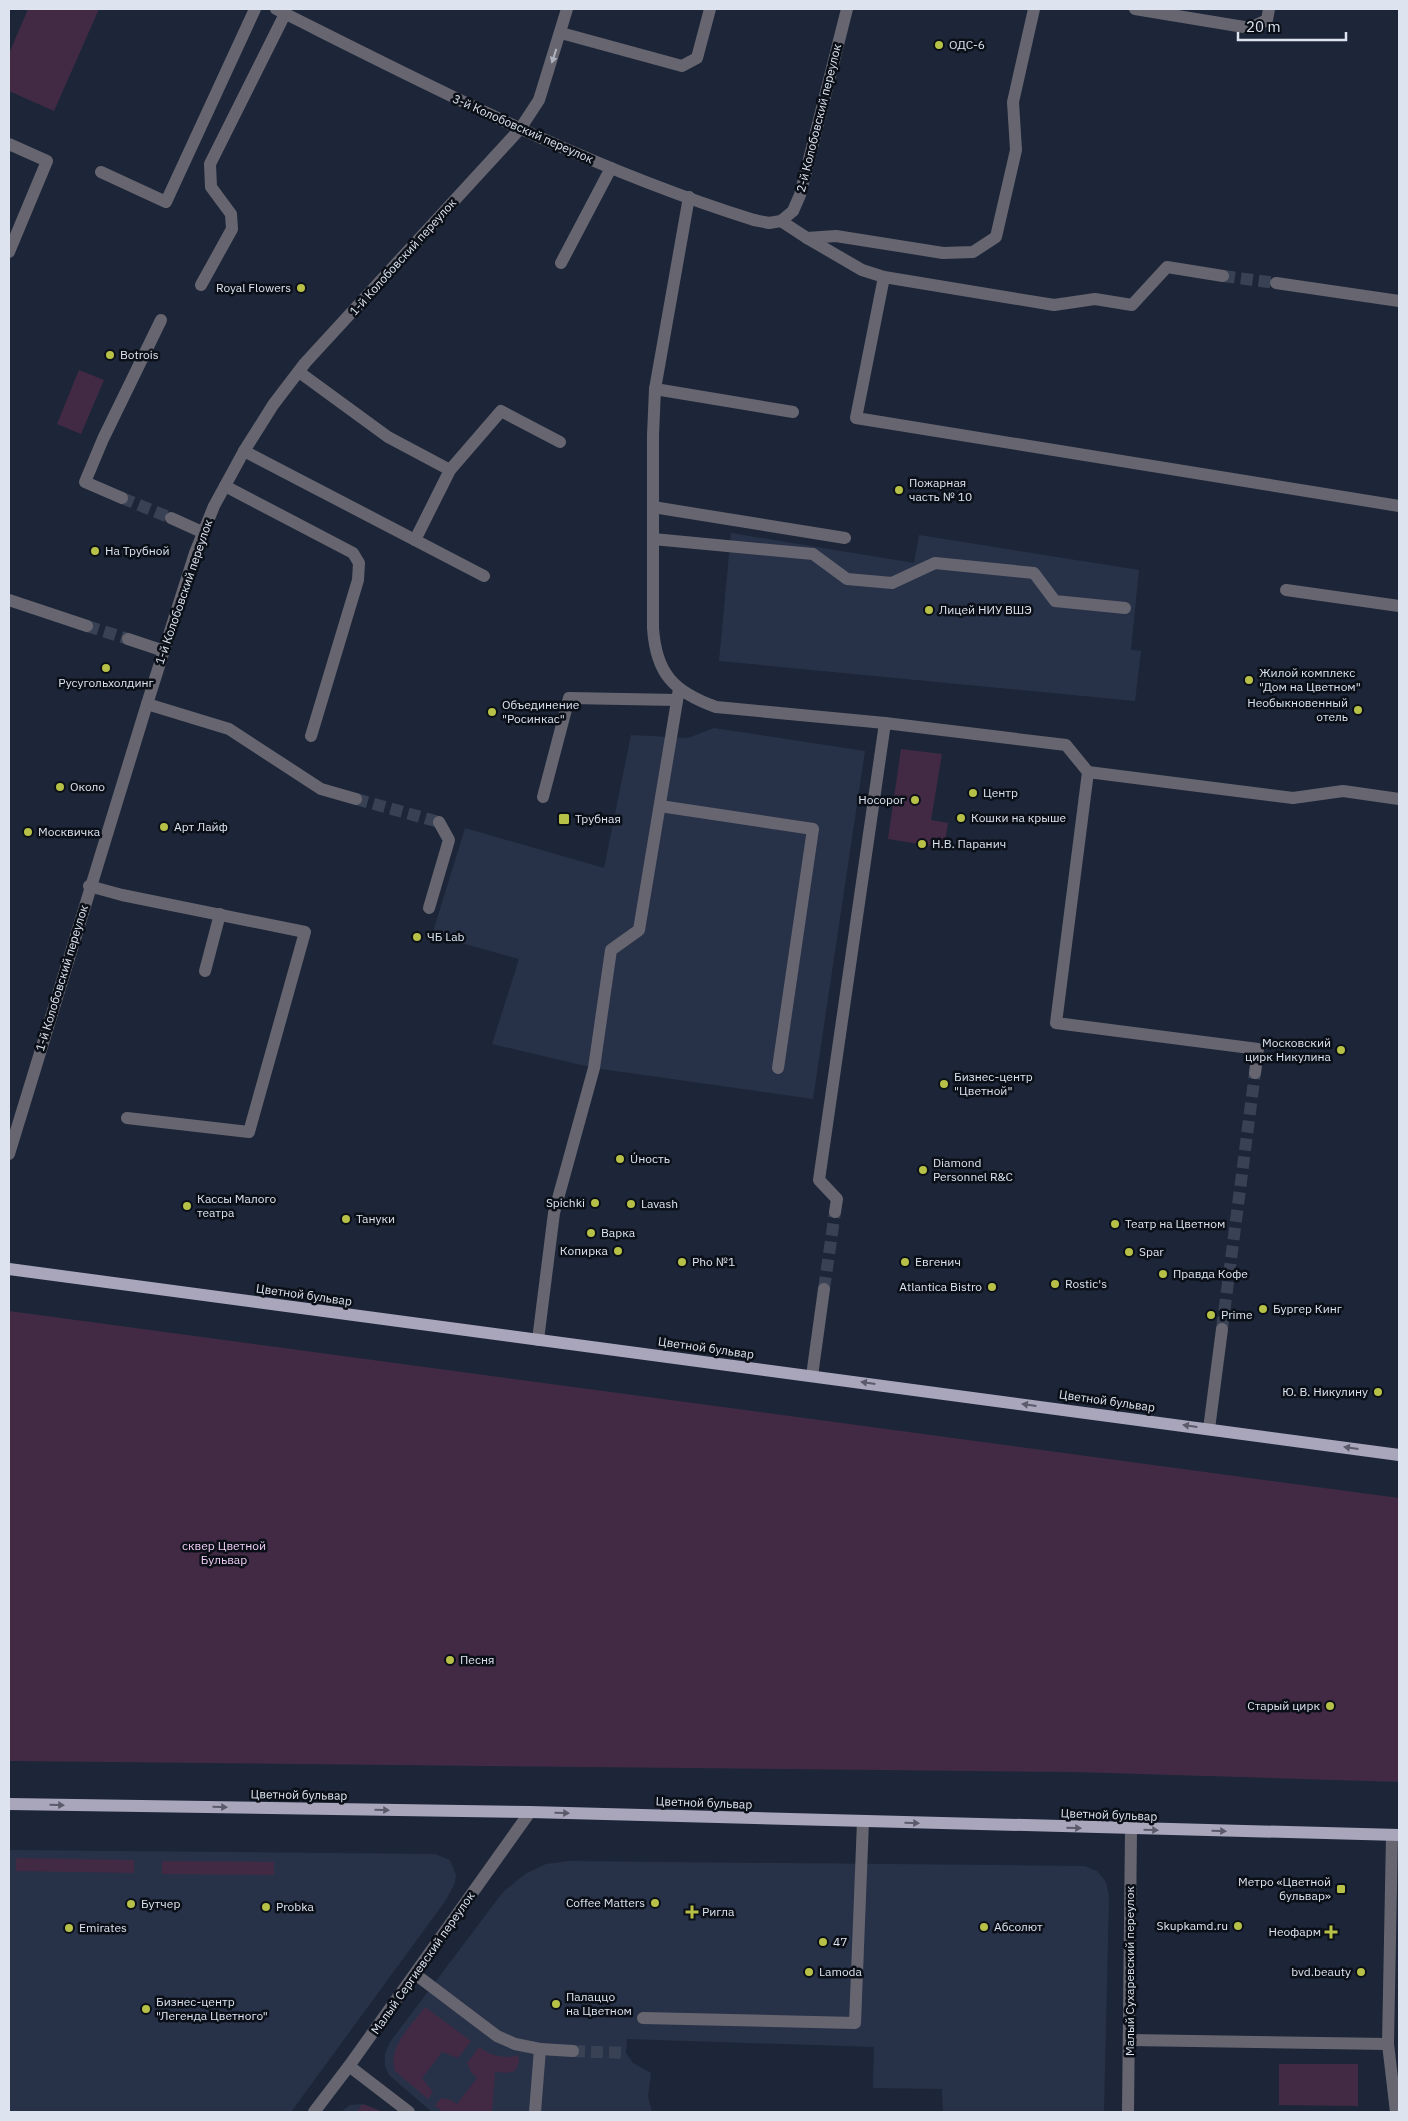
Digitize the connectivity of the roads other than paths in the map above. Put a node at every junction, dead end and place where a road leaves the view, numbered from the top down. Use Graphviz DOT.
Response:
graph roads {
  1 [pos="255,9"];
  2 [pos="567,9"];
  3 [pos="710,9"];
  4 [pos="847,9"];
  5 [pos="1034,9"];
  6 [pos="1134,9"];
  7 [pos="1269,9"];
  8 [pos="281,11"];
  9 [pos="1160,11"];
  10 [pos="561,33"];
  11 [pos="520,129"];
  12 [pos="9,144"];
  13 [pos="611,168"];
  14 [pos="101,172"];
  15 [pos="689,197"];
  16 [pos="781,221"];
  17 [pos="808,238"];
  18 [pos="9,252"];
  19 [pos="561,263"];
  20 [pos="1223,276"];
  21 [pos="884,277"];
  22 [pos="1276,283"];
  23 [pos="201,285"];
  24 [pos="1399,301"];
  25 [pos="161,320"];
  26 [pos="299,372"];
  27 [pos="655,389"];
  28 [pos="793,412"];
  29 [pos="560,442"];
  30 [pos="244,451"];
  31 [pos="450,470"];
  32 [pos="225,486"];
  33 [pos="122,498"];
  34 [pos="1399,506"];
  35 [pos="653,507"];
  36 [pos="172,518"];
  37 [pos="202,532"];
  38 [pos="845,538"];
  39 [pos="653,539"];
  40 [pos="414,540"];
  41 [pos="484,576"];
  42 [pos="1286,590"];
  43 [pos="9,600"];
  44 [pos="1399,606"];
  45 [pos="1125,608"];
  46 [pos="87,626"];
  47 [pos="128,640"];
  48 [pos="164,651"];
  49 [pos="678,694"];
  50 [pos="147,704"];
  51 [pos="885,723"];
  52 [pos="310,736"];
  53 [pos="1088,772"];
  54 [pos="543,796"];
  55 [pos="356,799"];
  56 [pos="1399,799"];
  57 [pos="660,806"];
  58 [pos="439,822"];
  59 [pos="90,886"];
  60 [pos="430,908"];
  61 [pos="220,914"];
  62 [pos="205,971"];
  63 [pos="778,1068"];
  64 [pos="1255,1073"];
  65 [pos="15,1110"];
  66 [pos="127,1118"];
  67 [pos="9,1154"];
  68 [pos="835,1212"];
  69 [pos="9,1269"];
  70 [pos="824,1289"];
  71 [pos="1222,1328"];
  72 [pos="538,1340"];
  73 [pos="812,1376"];
  74 [pos="1209,1429"];
  75 [pos="1399,1455"];
  76 [pos="9,1804"];
  77 [pos="530,1812"];
  78 [pos="863,1821"];
  79 [pos="1131,1829"];
  80 [pos="1396,1835"];
  81 [pos="415,1974"];
  82 [pos="643,2018"];
  83 [pos="1130,2040"];
  84 [pos="1388,2044"];
  85 [pos="540,2048"];
  86 [pos="573,2051"];
  87 [pos="349,2066"];
  88 [pos="314,2112"];
  89 [pos="409,2112"];
  90 [pos="535,2112"];
  91 [pos="1128,2112"];
  92 [pos="1396,2112"];
  1 -- 14 [label="street"];
  2 -- 10 [label="street, 1-й Колобовский переулок"];
  3 -- 10 [label="street"];
  4 -- 16 [label="street, 2-й Колобовский переулок"];
  5 -- 17 [label="street"];
  6 -- 9 [label="street"];
  7 -- 9 [label="street"];
  8 -- 11 [label="street, 3-й Колобовский переулок"];
  8 -- 23 [label="street"];
  10 -- 11 [label="street, 1-й Колобовский переулок, one-way"];
  11 -- 13 [label="street, 3-й Колобовский переулок"];
  11 -- 26 [label="street, 1-й Колобовский переулок"];
  12 -- 18 [label="street"];
  13 -- 15 [label="street, 3-й Колобовский переулок"];
  13 -- 19 [label="street"];
  15 -- 16 [label="street, 3-й Колобовский переулок"];
  15 -- 27 [label="street"];
  16 -- 17 [label="street"];
  17 -- 21 [label="street"];
  20 -- 21 [label="street"];
  21 -- 34 [label="street"];
  22 -- 24 [label="street"];
  25 -- 33 [label="street"];
  26 -- 30 [label="street, 1-й Колобовский переулок"];
  26 -- 31 [label="street"];
  27 -- 28 [label="street"];
  27 -- 35 [label="street"];
  29 -- 31 [label="street"];
  30 -- 32 [label="street, 1-й Колобовский переулок"];
  30 -- 40 [label="street"];
  31 -- 40 [label="street"];
  32 -- 37 [label="street, 1-й Колобовский переулок"];
  32 -- 52 [label="street"];
  35 -- 38 [label="street"];
  35 -- 39 [label="street"];
  36 -- 37 [label="street"];
  37 -- 48 [label="street, 1-й Колобовский переулок"];
  39 -- 45 [label="street"];
  39 -- 49 [label="street"];
  40 -- 41 [label="street"];
  42 -- 44 [label="street"];
  43 -- 46 [label="street"];
  47 -- 48 [label="street"];
  48 -- 50 [label="street, 1-й Колобовский переулок"];
  49 -- 51 [label="street"];
  49 -- 54 [label="street"];
  49 -- 57 [label="street"];
  50 -- 55 [label="street"];
  50 -- 59 [label="street, 1-й Колобовский переулок"];
  51 -- 53 [label="street"];
  51 -- 68 [label="street"];
  53 -- 56 [label="street"];
  53 -- 64 [label="street"];
  57 -- 63 [label="street"];
  57 -- 72 [label="street"];
  58 -- 60 [label="street"];
  59 -- 61 [label="street"];
  59 -- 65 [label="street, 1-й Колобовский переулок"];
  61 -- 62 [label="street"];
  61 -- 66 [label="street"];
  65 -- 67 [label="street, 1-й Колобовский переулок"];
  69 -- 72 [label="main road, Цветной бульвар"];
  70 -- 73 [label="street"];
  71 -- 74 [label="street"];
  72 -- 73 [label="main road, Цветной бульвар"];
  74 -- 73 [label="main road, Цветной бульвар, one-way"];
  75 -- 74 [label="main road, Цветной бульвар, one-way"];
  76 -- 77 [label="main road, Цветной бульвар, one-way"];
  77 -- 78 [label="main road, Цветной бульвар, one-way"];
  77 -- 81 [label="street, Малый Сергиевский переулок"];
  78 -- 79 [label="main road, Цветной бульвар, one-way"];
  78 -- 82 [label="street"];
  79 -- 80 [label="main road, Цветной бульвар, one-way"];
  79 -- 83 [label="street, Малый Сухаревский переулок"];
  80 -- 84 [label="street"];
  81 -- 85 [label="street"];
  81 -- 87 [label="street, Малый Сергиевский переулок"];
  83 -- 84 [label="street"];
  83 -- 91 [label="street, Малый Сухаревский переулок"];
  84 -- 92 [label="street"];
  85 -- 86 [label="street"];
  85 -- 90 [label="street"];
  87 -- 88 [label="street, Малый Сергиевский переулок"];
  87 -- 89 [label="street"];
}
